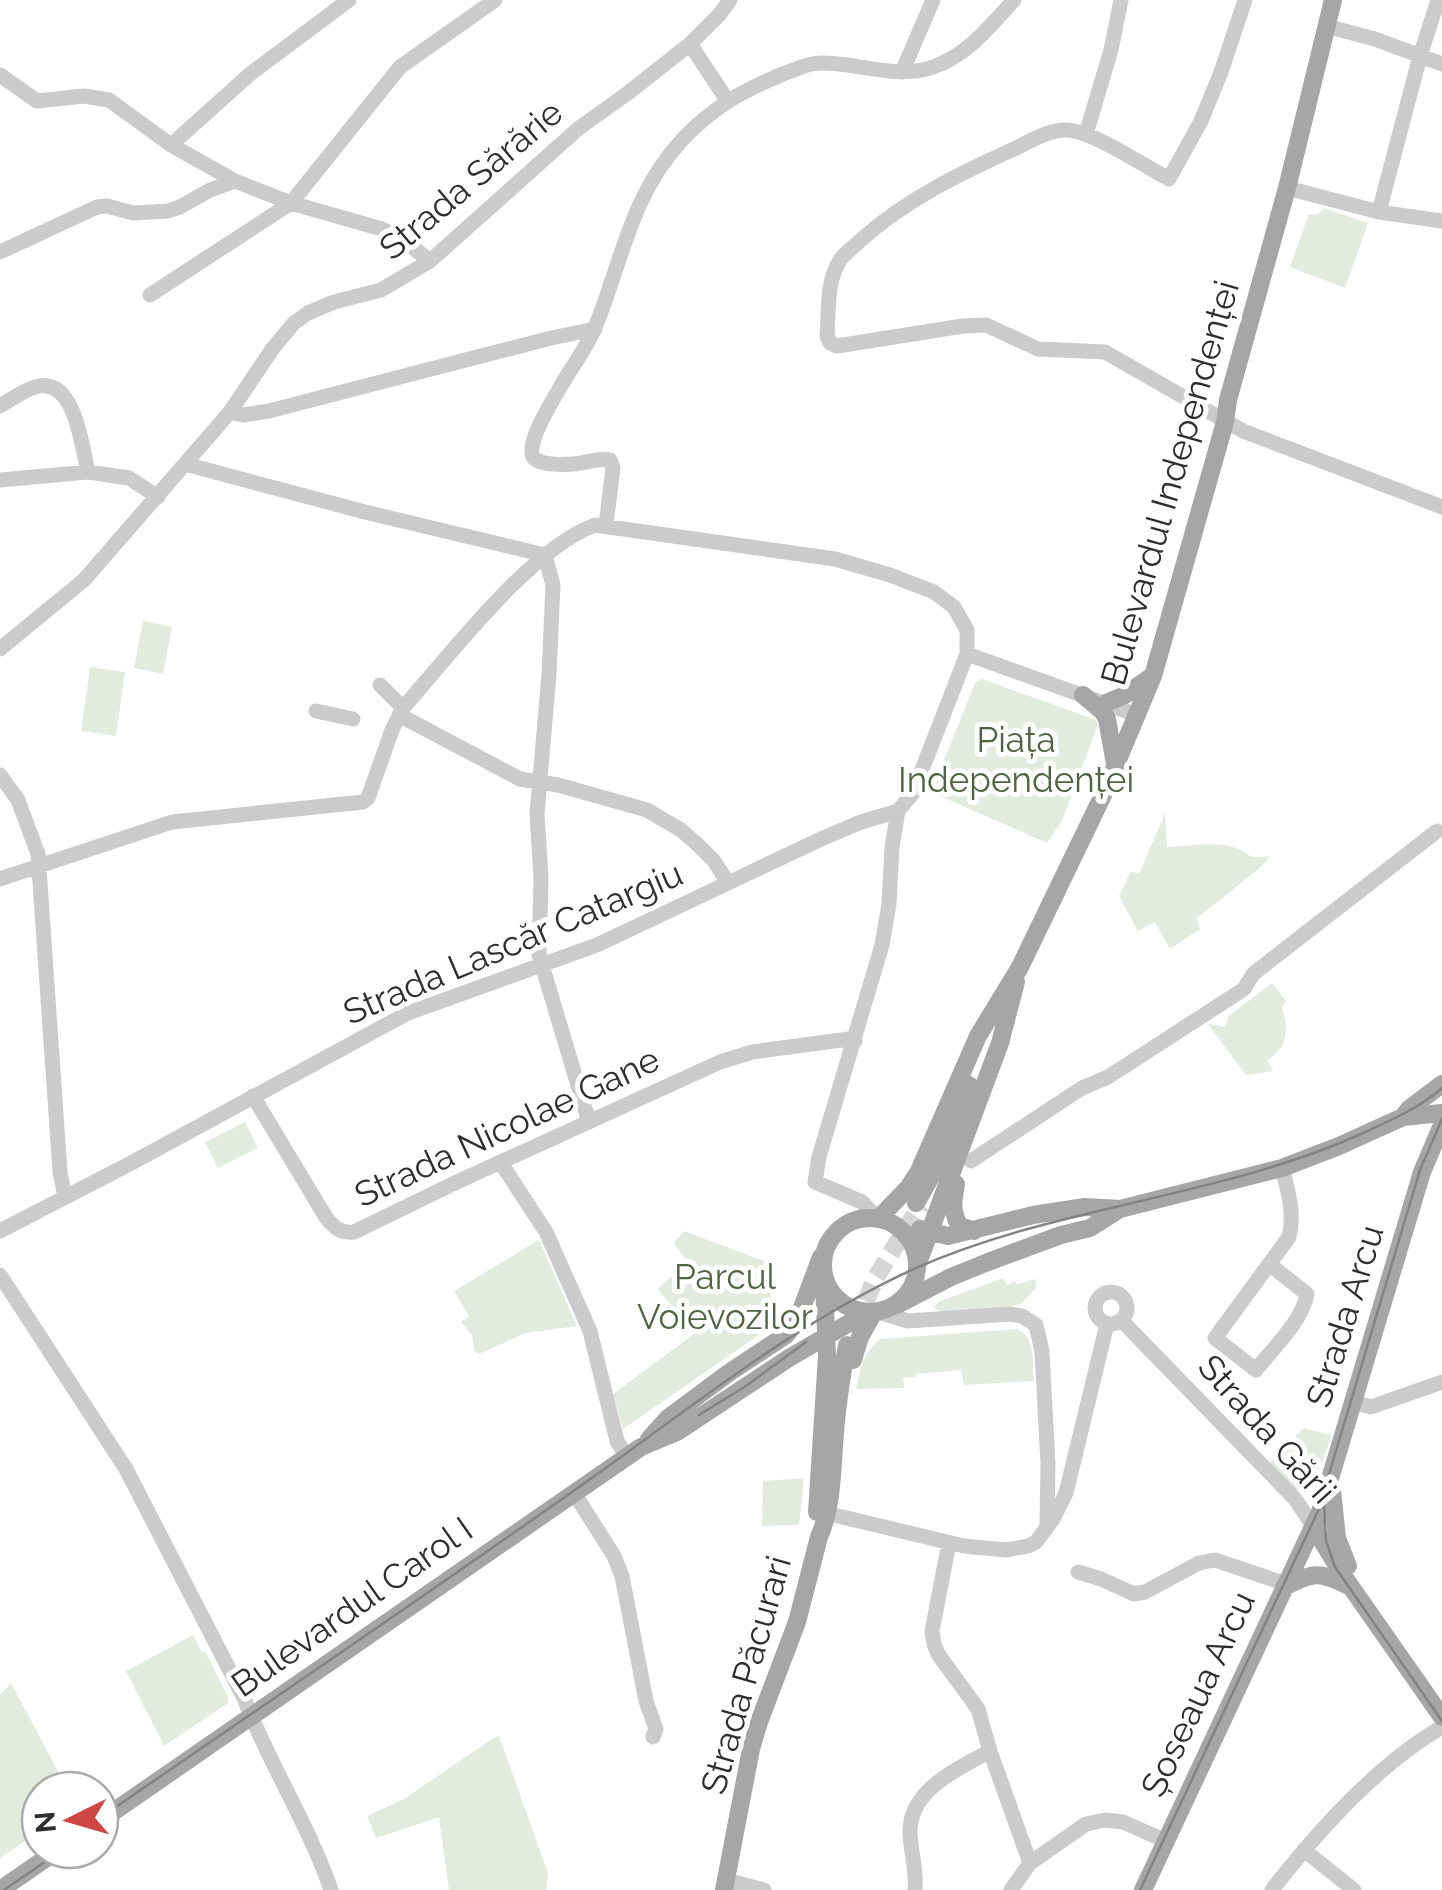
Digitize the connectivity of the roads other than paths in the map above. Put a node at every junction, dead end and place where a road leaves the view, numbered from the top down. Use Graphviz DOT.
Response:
graph roads {
  1 [pos="349,0"];
  2 [pos="494,0"];
  3 [pos="730,0"];
  4 [pos="933,0"];
  5 [pos="1014,0"];
  6 [pos="1121,0"];
  7 [pos="1245,0"];
  8 [pos="1333,0"];
  9 [pos="1438,0"];
  10 [pos="1326,26"];
  11 [pos="690,44"];
  12 [pos="1420,56"];
  13 [pos="1442,64"];
  14 [pos="902,72"];
  15 [pos="0,76"];
  16 [pos="727,100"];
  17 [pos="1086,134"];
  18 [pos="171,145"];
  19 [pos="235,181"];
  20 [pos="1287,188"];
  21 [pos="291,203"];
  22 [pos="1379,212"];
  23 [pos="1442,221"];
  24 [pos="0,252"];
  25 [pos="430,262"];
  26 [pos="150,294"];
  27 [pos="595,329"];
  28 [pos="551,338"];
  29 [pos="575,361"];
  30 [pos="0,406"];
  31 [pos="230,412"];
  32 [pos="1226,422"];
  33 [pos="186,464"];
  34 [pos="88,472"];
  35 [pos="0,480"];
  36 [pos="158,497"];
  37 [pos="1442,507"];
  38 [pos="606,525"];
  39 [pos="546,555"];
  40 [pos="0,649"];
  41 [pos="967,654"];
  42 [pos="1153,676"];
  43 [pos="380,685"];
  44 [pos="1084,695"];
  45 [pos="1106,703"];
  46 [pos="316,711"];
  47 [pos="401,712"];
  48 [pos="1137,715"];
  49 [pos="353,719"];
  50 [pos="1116,764"];
  51 [pos="0,775"];
  52 [pos="539,782"];
  53 [pos="898,811"];
  54 [pos="1437,831"];
  55 [pos="39,866"];
  56 [pos="0,879"];
  57 [pos="728,883"];
  58 [pos="542,966"];
  59 [pos="1007,998"];
  60 [pos="855,1041"];
  61 [pos="1442,1084"];
  62 [pos="253,1096"];
  63 [pos="1442,1113"];
  64 [pos="1407,1116"];
  65 [pos="589,1122"];
  66 [pos="1442,1125"];
  67 [pos="1432,1146"];
  68 [pos="966,1156"];
  69 [pos="501,1162"];
  70 [pos="1282,1168"];
  71 [pos="64,1197"];
  72 [pos="918,1204"];
  73 [pos="1120,1209"];
  74 [pos="883,1220"];
  75 [pos="0,1231"];
  76 [pos="930,1231"];
  77 [pos="974,1231"];
  78 [pos="830,1240"];
  79 [pos="918,1263"];
  80 [pos="1270,1264"];
  81 [pos="823,1274"];
  82 [pos="0,1275"];
  83 [pos="897,1306"];
  84 [pos="873,1312"];
  85 [pos="839,1341"];
  86 [pos="792,1356"];
  87 [pos="1442,1382"];
  88 [pos="826,1384"];
  89 [pos="1353,1402"];
  90 [pos="634,1452"];
  91 [pos="1048,1464"];
  92 [pos="1331,1476"];
  93 [pos="1070,1480"];
  94 [pos="574,1493"];
  95 [pos="824,1526"];
  96 [pos="1313,1526"];
  97 [pos="1046,1530"];
  98 [pos="948,1543"];
  99 [pos="1078,1572"];
  100 [pos="1285,1586"];
  101 [pos="1351,1586"];
  102 [pos="251,1716"];
  103 [pos="1442,1717"];
  104 [pos="1442,1727"];
  105 [pos="654,1736"];
  106 [pos="990,1751"];
  107 [pos="120,1806"];
  108 [pos="1166,1841"];
  109 [pos="1304,1850"];
  110 [pos="1030,1862"];
  111 [pos="29,1870"];
  112 [pos="725,1885"];
  113 [pos="0,1890"];
  114 [pos="331,1890"];
  115 [pos="764,1890"];
  116 [pos="914,1890"];
  117 [pos="1011,1890"];
  118 [pos="1143,1890"];
  119 [pos="1272,1890"];
  120 [pos="1354,1890"];
  1 -- 18 [label="street"];
  2 -- 21 [label="street"];
  3 -- 11 [label="street, Strada Sărărie"];
  4 -- 14 [label="street"];
  5 -- 14 [label="street"];
  6 -- 17 [label="street"];
  7 -- 17 [label="street"];
  8 -- 10 [label="main road, Bulevardul Independenței"];
  9 -- 12 [label="street"];
  10 -- 12 [label="street"];
  10 -- 20 [label="main road, Bulevardul Independenței"];
  11 -- 16 [label="street"];
  11 -- 25 [label="street, Strada Sărărie"];
  12 -- 13 [label="street"];
  12 -- 22 [label="street"];
  14 -- 16 [label="street"];
  15 -- 18 [label="street"];
  16 -- 27 [label="street"];
  17 -- 32 [label="street"];
  18 -- 19 [label="street"];
  19 -- 21 [label="street"];
  19 -- 24 [label="street"];
  20 -- 22 [label="street"];
  20 -- 32 [label="main road, Bulevardul Independenței"];
  21 -- 25 [label="street"];
  21 -- 26 [label="street"];
  22 -- 23 [label="street"];
  25 -- 31 [label="street, Strada Sărărie"];
  27 -- 28 [label="street"];
  27 -- 29 [label="street"];
  28 -- 29 [label="street"];
  28 -- 31 [label="street"];
  29 -- 38 [label="street"];
  30 -- 34 [label="street"];
  31 -- 33 [label="street, Strada Sărărie"];
  32 -- 37 [label="street"];
  32 -- 42 [label="main road, Bulevardul Independenței"];
  33 -- 36 [label="street, Strada Sărărie"];
  33 -- 39 [label="street"];
  34 -- 35 [label="street"];
  34 -- 36 [label="street"];
  36 -- 40 [label="street, Strada Sărărie"];
  38 -- 39 [label="street"];
  38 -- 41 [label="street"];
  39 -- 47 [label="street"];
  39 -- 52 [label="street"];
  41 -- 44 [label="street"];
  41 -- 53 [label="street"];
  42 -- 45 [label="main road"];
  42 -- 48 [label="main road, Bulevardul Independenței"];
  43 -- 47 [label="street"];
  44 -- 45 [label="street"];
  44 -- 50 [label="main road"];
  45 -- 48 [label="street"];
  46 -- 49 [label="street"];
  47 -- 52 [label="street"];
  47 -- 55 [label="street"];
  48 -- 50 [label="main road, Bulevardul Independenței"];
  50 -- 59 [label="main road, Bulevardul Independenței"];
  51 -- 55 [label="street"];
  52 -- 57 [label="street"];
  52 -- 58 [label="street"];
  53 -- 57 [label="street, Strada Lascăr Catargiu"];
  53 -- 60 [label="street"];
  54 -- 68 [label="street"];
  55 -- 56 [label="street"];
  55 -- 71 [label="street"];
  57 -- 58 [label="street, Strada Lascăr Catargiu"];
  58 -- 62 [label="street, Strada Lascăr Catargiu"];
  58 -- 65 [label="street"];
  59 -- 68 [label="main road"];
  59 -- 72 [label="main road"];
  59 -- 74 [label="main road"];
  60 -- 65 [label="street, Strada Nicolae Gane"];
  60 -- 74 [label="street"];
  61 -- 64 [label="main road"];
  62 -- 69 [label="street, Strada Nicolae Gane"];
  62 -- 71 [label="street, Strada Lascăr Catargiu"];
  63 -- 64 [label="main road"];
  64 -- 67 [label="main road"];
  64 -- 70 [label="main road"];
  65 -- 69 [label="street, Strada Nicolae Gane"];
  66 -- 67 [label="main road, Strada Arcu"];
  67 -- 89 [label="main road, Strada Arcu"];
  68 -- 76 [label="main road"];
  68 -- 77 [label="main road"];
  69 -- 90 [label="street"];
  70 -- 73 [label="main road"];
  70 -- 80 [label="street"];
  71 -- 75 [label="street, Strada Lascăr Catargiu"];
  73 -- 77 [label="main road"];
  73 -- 83 [label="main road"];
  74 -- 76 [label="main road"];
  74 -- 78 [label="main road"];
  74 -- 79 [label="main road"];
  76 -- 77 [label="main road"];
  76 -- 79 [label="main road"];
  78 -- 81 [label="main road"];
  78 -- 90 [label="main road, Bulevardul Carol I"];
  79 -- 83 [label="main road"];
  80 -- 80 [label="street"];
  81 -- 84 [label="main road"];
  81 -- 85 [label="main road"];
  82 -- 102 [label="street"];
  83 -- 84 [label="main road"];
  84 -- 85 [label="main road, Bulevardul Carol I"];
  84 -- 91 [label="street"];
  84 -- 95 [label="main road"];
  85 -- 86 [label="main road, Bulevardul Carol I"];
  85 -- 88 [label="main road"];
  85 -- 95 [label="main road"];
  86 -- 88 [label="main road"];
  86 -- 90 [label="main road, Bulevardul Carol I"];
  87 -- 89 [label="street"];
  88 -- 95 [label="main road"];
  89 -- 92 [label="main road, Strada Arcu"];
  90 -- 94 [label="main road, Bulevardul Carol I"];
  91 -- 93 [label="street"];
  91 -- 97 [label="street"];
  92 -- 96 [label="main road, Strada Arcu"];
  92 -- 101 [label="main road"];
  93 -- 96 [label="street, Strada Gării"];
  93 -- 97 [label="street"];
  94 -- 102 [label="main road, Bulevardul Carol I"];
  94 -- 105 [label="street"];
  95 -- 98 [label="street"];
  95 -- 112 [label="main road, Strada Păcurari"];
  96 -- 100 [label="main road, Șoseaua Arcu"];
  96 -- 101 [label="main road, Strada Gării"];
  97 -- 98 [label="street"];
  98 -- 106 [label="street"];
  99 -- 100 [label="street"];
  100 -- 101 [label="main road"];
  100 -- 108 [label="main road, Șoseaua Arcu"];
  101 -- 103 [label="main road, Strada Gării"];
  102 -- 107 [label="main road, Bulevardul Carol I"];
  102 -- 114 [label="street"];
  104 -- 109 [label="street"];
  106 -- 110 [label="street"];
  106 -- 116 [label="street"];
  108 -- 110 [label="street"];
  108 -- 118 [label="main road, Șoseaua Arcu"];
  109 -- 119 [label="street"];
  109 -- 120 [label="street"];
  110 -- 117 [label="street"];
  111 -- 113 [label="main road"];
  112 -- 115 [label="street"];
}
